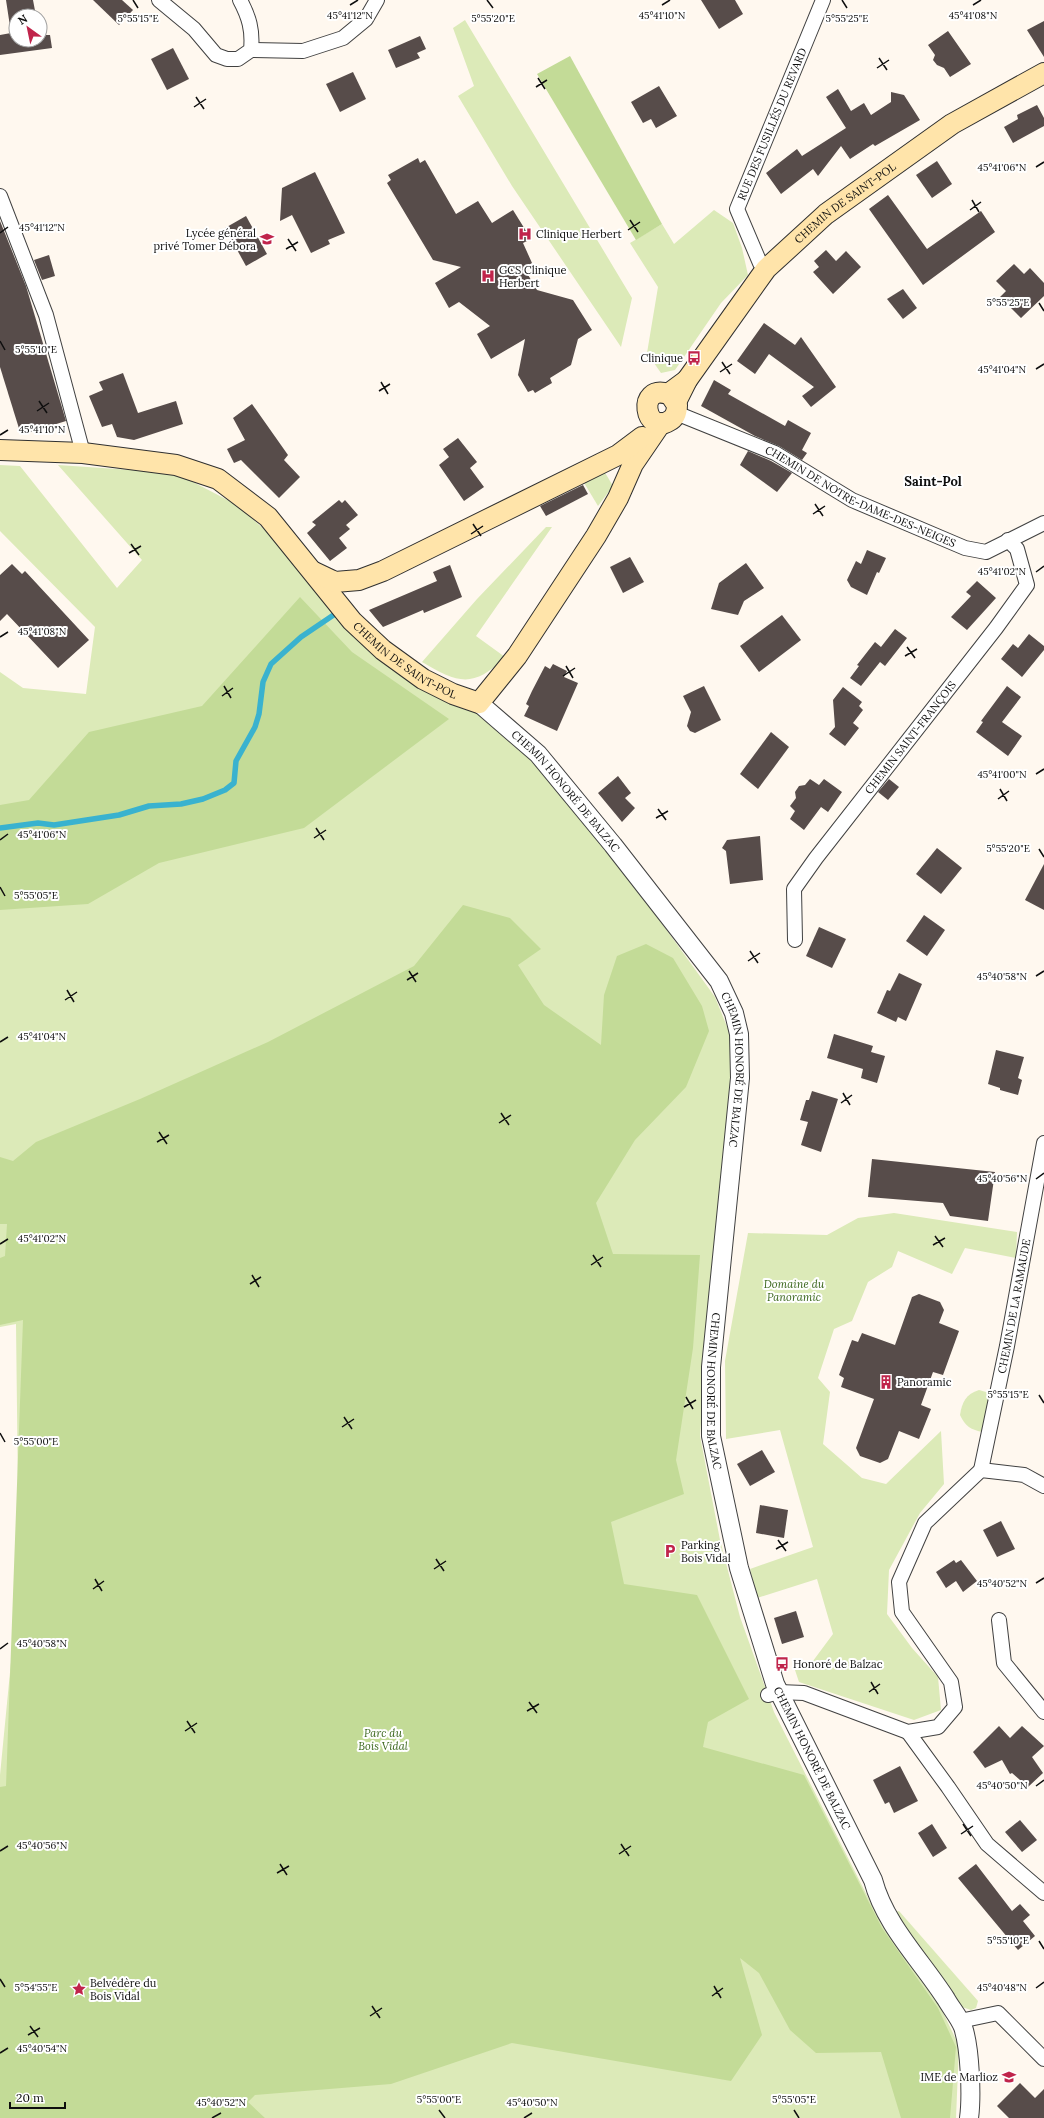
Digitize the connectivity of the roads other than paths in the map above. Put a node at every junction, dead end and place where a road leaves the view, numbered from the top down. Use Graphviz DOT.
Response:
graph roads {
  1 [pos="159,0"];
  2 [pos="240,0"];
  3 [pos="377,0"];
  4 [pos="823,0"];
  5 [pos="251,50"];
  6 [pos="1044,73"];
  7 [pos="0,196"];
  8 [pos="766,269"];
  9 [pos="667,408"];
  10 [pos="646,438"];
  11 [pos="0,450"];
  12 [pos="83,453"];
  13 [pos="1044,523"];
  14 [pos="1008,540"];
  15 [pos="316,577"];
  16 [pos="479,703"];
  17 [pos="795,940"];
  18 [pos="1044,1143"];
  19 [pos="981,1470"];
  20 [pos="1044,1486"];
  21 [pos="999,1620"];
  22 [pos="777,1696"];
  23 [pos="1044,1712"];
  24 [pos="908,1732"];
  25 [pos="1044,1893"];
  26 [pos="964,2023"];
  27 [pos="1044,2059"];
  28 [pos="969,2118"];
  1 -- 5 [label="street"];
  2 -- 5 [label="street"];
  3 -- 5 [label="street"];
  4 -- 8 [label="street, RUE DES FUSILLÉS DU REVARD"];
  6 -- 8 [label="main road, CHEMIN DE SAINT-POL"];
  7 -- 12 [label="street"];
  8 -- 9 [label="main road, CHEMIN DE SAINT-POL"];
  9 -- 10 [label="main road, CHEMIN DE SAINT-POL"];
  9 -- 14 [label="street, CHEMIN DE NOTRE-DAME-DES-NEIGES"];
  10 -- 15 [label="main road"];
  10 -- 16 [label="main road"];
  11 -- 12 [label="main road, CHEMIN DE SAINT-POL"];
  12 -- 15 [label="main road, CHEMIN DE SAINT-POL"];
  13 -- 14 [label="street, CHEMIN DE NOTRE-DAME-DES-NEIGES"];
  14 -- 17 [label="street, CHEMIN SAINT-FRANÇOIS"];
  15 -- 16 [label="main road, CHEMIN DE SAINT-POL"];
  16 -- 22 [label="street, CHEMIN HONORÉ DE BALZAC"];
  18 -- 19 [label="street, CHEMIN DE LA RAMAUDE"];
  19 -- 20 [label="street"];
  19 -- 24 [label="street"];
  21 -- 23 [label="street"];
  22 -- 24 [label="street"];
  22 -- 26 [label="street, CHEMIN HONORÉ DE BALZAC"];
  24 -- 25 [label="street"];
  26 -- 27 [label="street"];
  26 -- 28 [label="street, CHEMIN HONORÉ DE BALZAC"];
}
